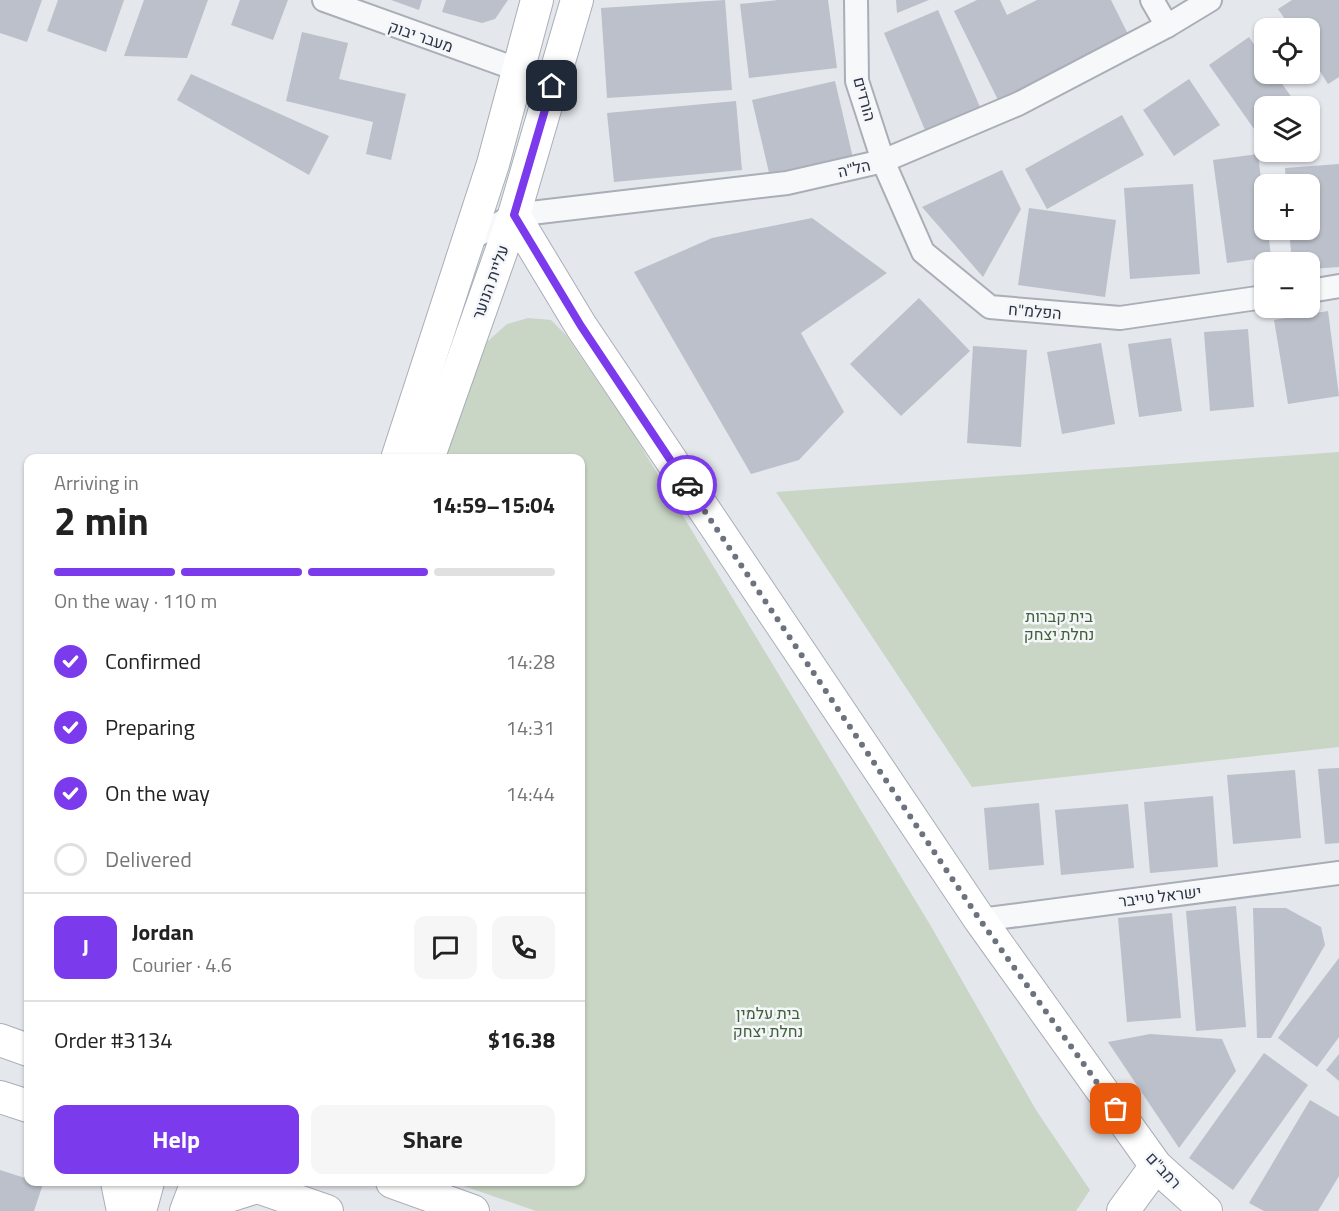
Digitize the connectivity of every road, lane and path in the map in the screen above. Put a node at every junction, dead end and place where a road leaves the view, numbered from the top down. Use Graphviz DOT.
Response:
graph roads {
  1 [pos="324,0"];
  2 [pos="537,0"];
  3 [pos="577,0"];
  4 [pos="856,0"];
  5 [pos="1152,0"];
  6 [pos="1210,0"];
  7 [pos="1167,26"];
  8 [pos="519,70"];
  9 [pos="883,161"];
  10 [pos="514,215"];
  11 [pos="469,240"];
  12 [pos="1339,286"];
  13 [pos="1320,289"];
  14 [pos="1254,298"];
  15 [pos="399,454"];
  16 [pos="430,454"];
  17 [pos="1339,873"];
  18 [pos="980,920"];
  19 [pos="0,1040"];
  20 [pos="24,1049"];
  21 [pos="0,1097"];
  22 [pos="24,1105"];
  23 [pos="1156,1166"];
  24 [pos="118,1186"];
  25 [pos="147,1186"];
  26 [pos="195,1186"];
  27 [pos="246,1186"];
  28 [pos="256,1186"];
  29 [pos="403,1186"];
  30 [pos="123,1211"];
  31 [pos="140,1211"];
  32 [pos="186,1211"];
  33 [pos="198,1211"];
  34 [pos="327,1211"];
  35 [pos="473,1211"];
  36 [pos="1123,1211"];
  37 [pos="1206,1211"];
  1 -- 8 [label="street, מעבר יבוק"];
  2 -- 8 [label="street, עליית הנוער"];
  3 -- 10 [label="street, עליית הנוער"];
  4 -- 9 [label="street, הורדים"];
  5 -- 7 [label="street"];
  6 -- 7 [label="street, הל\"ה"];
  7 -- 9 [label="street, הל\"ה"];
  8 -- 11 [label="street, עליית הנוער"];
  9 -- 10 [label="street, הל\"ה"];
  9 -- 14 [label="street, הפלמ\"ח"];
  10 -- 11 [label="street, הל\"ה"];
  10 -- 16 [label="street, עליית הנוער"];
  10 -- 18 [label="street, רמב\"ם"];
  11 -- 15 [label="street, עליית הנוער"];
  12 -- 13 [label="street"];
  17 -- 18 [label="street, ישראל טייבר"];
  18 -- 23 [label="street, רמב\"ם"];
  19 -- 20 [label="street"];
  21 -- 22 [label="street"];
  23 -- 36 [label="street"];
  23 -- 37 [label="street, רמב\"ם"];
  24 -- 30 [label="street"];
  25 -- 31 [label="street"];
  26 -- 32 [label="street"];
  27 -- 33 [label="street"];
  28 -- 34 [label="street"];
  29 -- 35 [label="street"];
}
